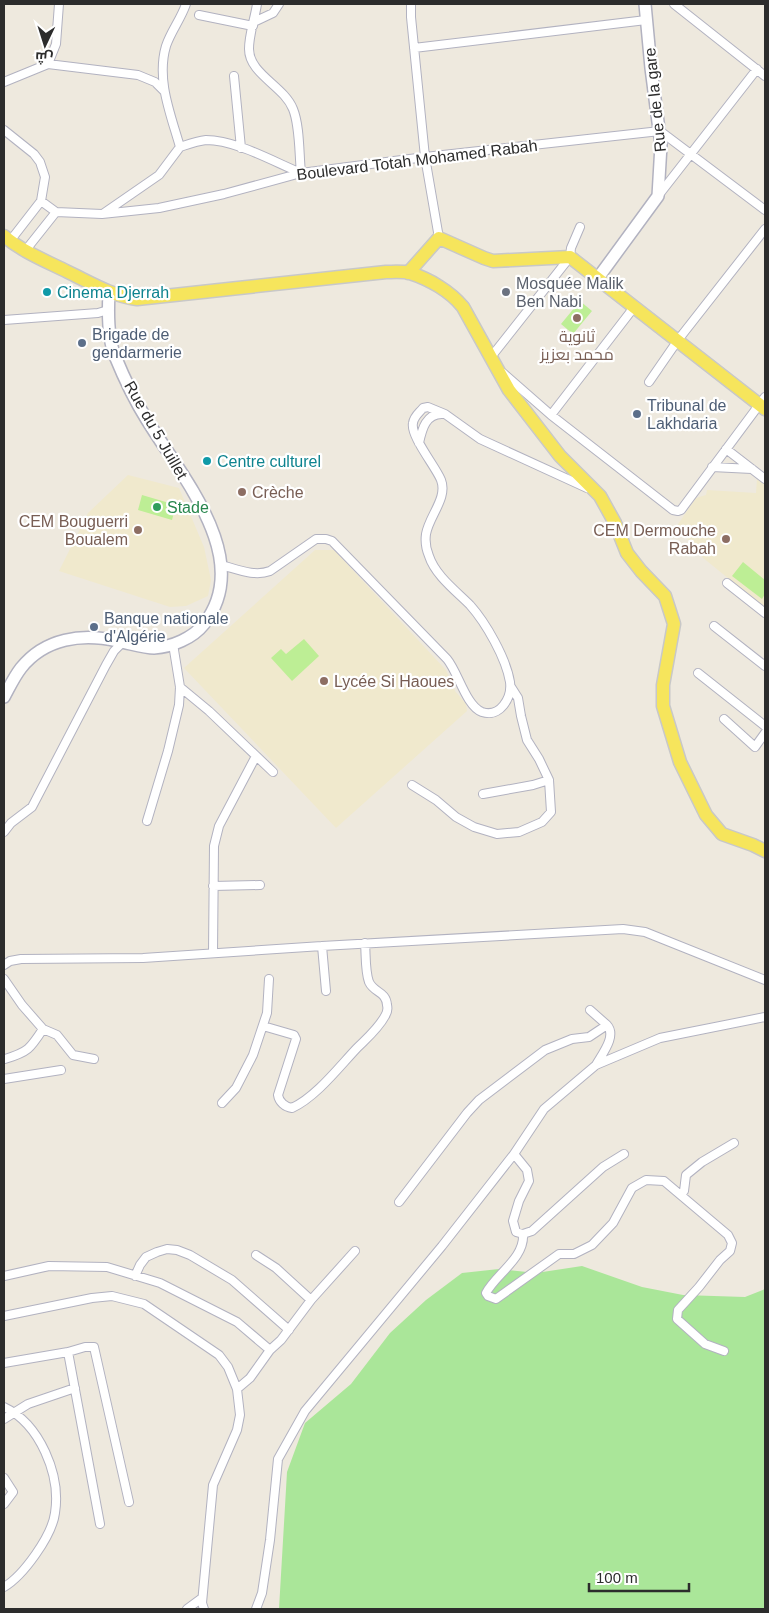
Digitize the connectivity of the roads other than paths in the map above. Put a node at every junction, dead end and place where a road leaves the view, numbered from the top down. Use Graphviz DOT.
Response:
graph roads {
  1 [pos="58,4"];
  2 [pos="186,4"];
  3 [pos="257,4"];
  4 [pos="279,4"];
  5 [pos="411,4"];
  6 [pos="646,4"];
  7 [pos="674,4"];
  8 [pos="198,15"];
  9 [pos="646,20"];
  10 [pos="253,24"];
  11 [pos="414,48"];
  12 [pos="48,64"];
  13 [pos="757,69"];
  14 [pos="234,76"];
  15 [pos="765,76"];
  16 [pos="4,82"];
  17 [pos="164,91"];
  18 [pos="4,130"];
  19 [pos="660,131"];
  20 [pos="180,147"];
  21 [pos="241,148"];
  22 [pos="692,154"];
  23 [pos="425,157"];
  24 [pos="301,173"];
  25 [pos="658,196"];
  26 [pos="41,201"];
  27 [pos="765,210"];
  28 [pos="56,212"];
  29 [pos="102,214"];
  30 [pos="580,228"];
  31 [pos="765,229"];
  32 [pos="7,238"];
  33 [pos="439,238"];
  34 [pos="25,251"];
  35 [pos="570,257"];
  36 [pos="408,273"];
  37 [pos="598,278"];
  38 [pos="109,293"];
  39 [pos="635,306"];
  40 [pos="108,310"];
  41 [pos="4,320"];
  42 [pos="678,340"];
  43 [pos="494,362"];
  44 [pos="649,382"];
  45 [pos="763,403"];
  46 [pos="445,414"];
  47 [pos="551,415"];
  48 [pos="419,443"];
  49 [pos="726,449"];
  50 [pos="712,467"];
  51 [pos="752,469"];
  52 [pos="765,480"];
  53 [pos="595,491"];
  54 [pos="221,565"];
  55 [pos="727,583"];
  56 [pos="765,614"];
  57 [pos="714,626"];
  58 [pos="123,642"];
  59 [pos="173,644"];
  60 [pos="765,666"];
  61 [pos="698,673"];
  62 [pos="180,687"];
  63 [pos="510,687"];
  64 [pos="4,697"];
  65 [pos="724,719"];
  66 [pos="765,726"];
  67 [pos="765,734"];
  68 [pos="256,756"];
  69 [pos="273,772"];
  70 [pos="549,780"];
  71 [pos="412,786"];
  72 [pos="484,794"];
  73 [pos="148,821"];
  74 [pos="4,832"];
  75 [pos="765,851"];
  76 [pos="260,885"];
  77 [pos="213,886"];
  78 [pos="365,944"];
  79 [pos="322,946"];
  80 [pos="213,953"];
  81 [pos="4,965"];
  82 [pos="4,979"];
  83 [pos="269,979"];
  84 [pos="765,980"];
  85 [pos="326,991"];
  86 [pos="590,1010"];
  87 [pos="765,1016"];
  88 [pos="607,1025"];
  89 [pos="263,1026"];
  90 [pos="43,1029"];
  91 [pos="5,1059"];
  92 [pos="94,1059"];
  93 [pos="596,1065"];
  94 [pos="61,1070"];
  95 [pos="4,1079"];
  96 [pos="222,1103"];
  97 [pos="734,1143"];
  98 [pos="514,1154"];
  99 [pos="624,1154"];
  100 [pos="680,1194"];
  101 [pos="399,1202"];
  102 [pos="523,1234"];
  103 [pos="355,1251"];
  104 [pos="256,1255"];
  105 [pos="4,1276"];
  106 [pos="135,1276"];
  107 [pos="311,1300"];
  108 [pos="4,1316"];
  109 [pos="289,1330"];
  110 [pos="270,1350"];
  111 [pos="724,1351"];
  112 [pos="68,1352"];
  113 [pos="4,1362"];
  114 [pos="75,1388"];
  115 [pos="237,1389"];
  116 [pos="4,1407"];
  117 [pos="15,1412"];
  118 [pos="4,1420"];
  119 [pos="4,1478"];
  120 [pos="130,1502"];
  121 [pos="4,1504"];
  122 [pos="100,1524"];
  123 [pos="4,1587"];
  124 [pos="202,1598"];
  125 [pos="188,1609"];
  126 [pos="204,1609"];
  127 [pos="256,1609"];
  1 -- 12 [label="street"];
  2 -- 17 [label="street"];
  3 -- 10 [label="street"];
  4 -- 10 [label="street"];
  5 -- 11 [label="street"];
  6 -- 9 [label="street, Rue de la gare"];
  7 -- 13 [label="street"];
  8 -- 10 [label="street"];
  9 -- 11 [label="street"];
  9 -- 19 [label="street, Rue de la gare"];
  10 -- 24 [label="street"];
  11 -- 23 [label="street"];
  12 -- 16 [label="street"];
  12 -- 17 [label="street"];
  13 -- 15 [label="street"];
  13 -- 22 [label="street"];
  14 -- 21 [label="street"];
  17 -- 20 [label="street"];
  18 -- 26 [label="street"];
  19 -- 22 [label="street"];
  19 -- 23 [label="street, Boulevard Totah Mohamed Rabah"];
  19 -- 25 [label="street, Rue de la gare"];
  20 -- 21 [label="street"];
  20 -- 29 [label="street"];
  21 -- 24 [label="street"];
  22 -- 25 [label="street"];
  22 -- 27 [label="street"];
  23 -- 24 [label="street, Boulevard Totah Mohamed Rabah"];
  23 -- 33 [label="street"];
  24 -- 29 [label="street, Boulevard Totah Mohamed Rabah"];
  25 -- 37 [label="street"];
  26 -- 28 [label="street"];
  26 -- 32 [label="street"];
  28 -- 29 [label="street, Boulevard Totah Mohamed Rabah"];
  28 -- 34 [label="street"];
  30 -- 35 [label="street"];
  31 -- 42 [label="street"];
  32 -- 34 [label="main road"];
  33 -- 35 [label="main road"];
  33 -- 36 [label="main road"];
  34 -- 38 [label="main road"];
  35 -- 37 [label="main road"];
  35 -- 43 [label="street"];
  36 -- 38 [label="main road"];
  36 -- 43 [label="main road"];
  37 -- 39 [label="main road"];
  38 -- 40 [label="street, Rue du 5 Juillet"];
  39 -- 42 [label="main road"];
  39 -- 47 [label="street"];
  40 -- 41 [label="street"];
  40 -- 54 [label="street, Rue du 5 Juillet"];
  42 -- 44 [label="street"];
  42 -- 45 [label="main road"];
  43 -- 47 [label="street"];
  43 -- 53 [label="main road"];
  45 -- 49 [label="street"];
  46 -- 48 [label="street"];
  46 -- 48 [label="street"];
  46 -- 53 [label="street"];
  47 -- 50 [label="street"];
  48 -- 63 [label="street"];
  49 -- 50 [label="street"];
  49 -- 51 [label="street"];
  50 -- 51 [label="street"];
  51 -- 52 [label="street"];
  53 -- 75 [label="main road"];
  54 -- 59 [label="street, Rue du 5 Juillet"];
  54 -- 63 [label="street"];
  55 -- 56 [label="street"];
  57 -- 60 [label="street"];
  58 -- 59 [label="street, Rue du 5 Juillet"];
  58 -- 64 [label="street, Rue du 5 Juillet"];
  58 -- 74 [label="street"];
  59 -- 62 [label="street"];
  61 -- 66 [label="street"];
  62 -- 68 [label="street"];
  62 -- 73 [label="street"];
  63 -- 70 [label="street"];
  65 -- 67 [label="street"];
  68 -- 69 [label="street"];
  68 -- 77 [label="street"];
  70 -- 71 [label="street"];
  70 -- 72 [label="street"];
  76 -- 77 [label="street"];
  77 -- 80 [label="street"];
  78 -- 79 [label="street"];
  78 -- 84 [label="street"];
  78 -- 89 [label="street"];
  79 -- 80 [label="street"];
  79 -- 85 [label="street"];
  80 -- 81 [label="street"];
  82 -- 90 [label="street"];
  83 -- 89 [label="street"];
  86 -- 88 [label="street"];
  87 -- 93 [label="street"];
  88 -- 93 [label="street"];
  88 -- 101 [label="street"];
  89 -- 96 [label="street"];
  90 -- 91 [label="street"];
  90 -- 92 [label="street"];
  93 -- 98 [label="street"];
  94 -- 95 [label="street"];
  97 -- 100 [label="street"];
  98 -- 102 [label="street"];
  98 -- 127 [label="street"];
  99 -- 102 [label="street"];
  100 -- 102 [label="street"];
  100 -- 111 [label="street"];
  103 -- 107 [label="street"];
  104 -- 107 [label="street"];
  105 -- 106 [label="street"];
  106 -- 109 [label="street"];
  106 -- 110 [label="street"];
  107 -- 109 [label="street"];
  108 -- 115 [label="street"];
  109 -- 110 [label="street"];
  110 -- 115 [label="street"];
  112 -- 113 [label="street"];
  112 -- 114 [label="street"];
  112 -- 120 [label="street"];
  114 -- 117 [label="street"];
  114 -- 122 [label="street"];
  115 -- 124 [label="street"];
  116 -- 117 [label="street"];
  117 -- 118 [label="street"];
  117 -- 123 [label="street"];
  119 -- 121 [label="street"];
  124 -- 125 [label="street"];
  124 -- 126 [label="street"];
}
